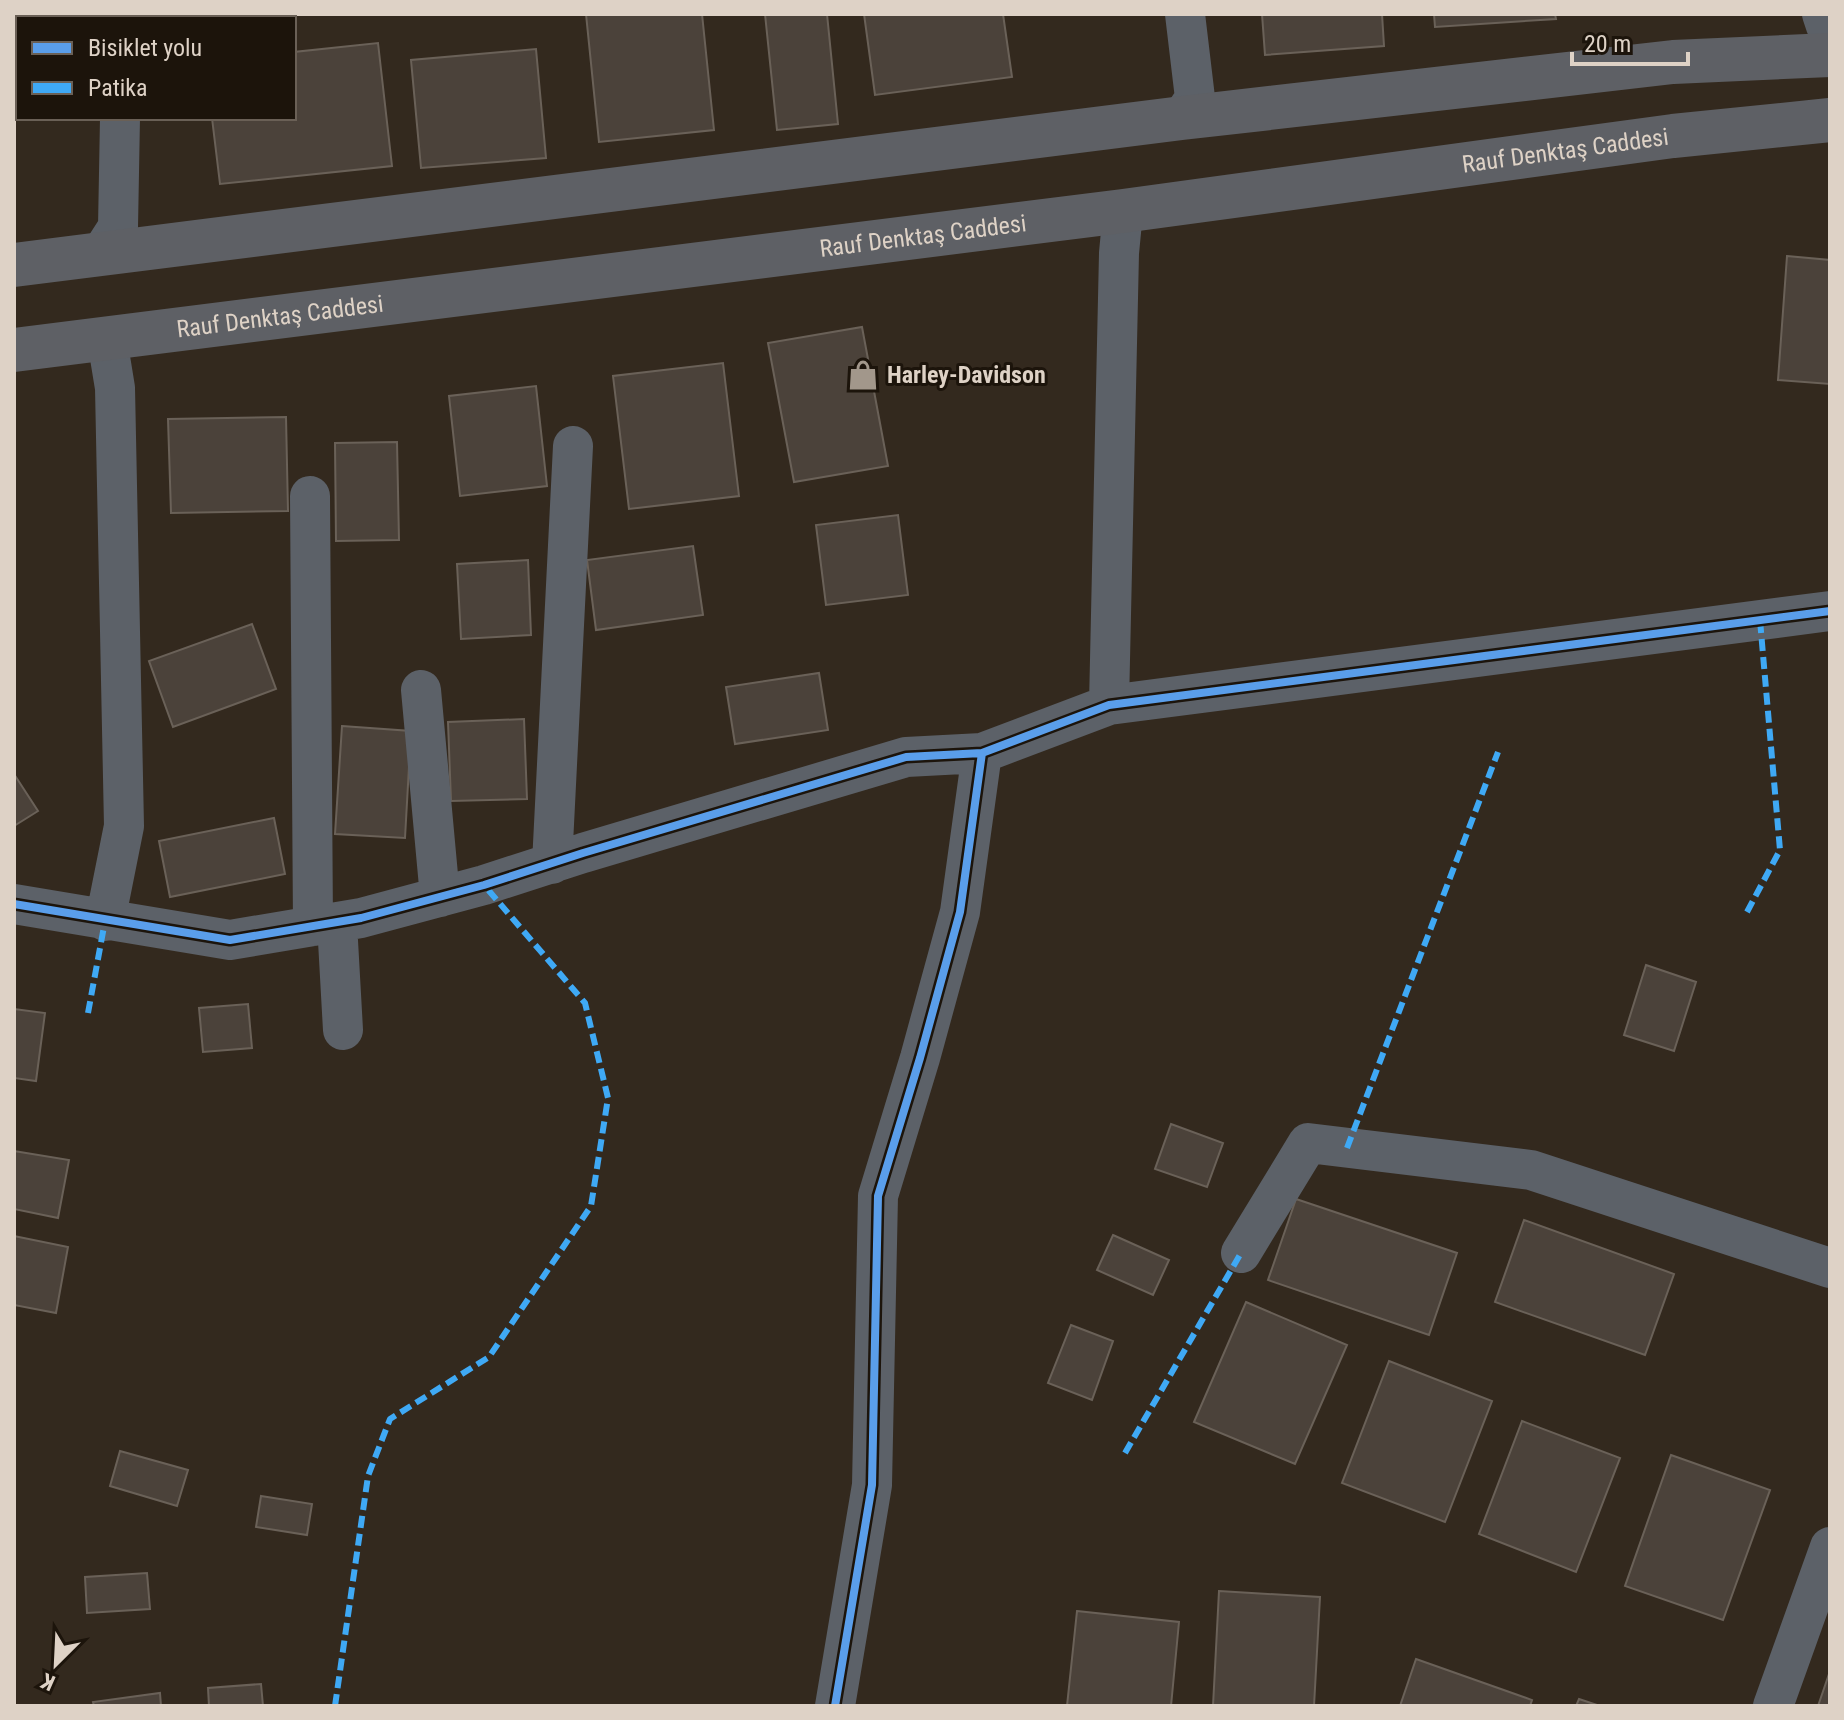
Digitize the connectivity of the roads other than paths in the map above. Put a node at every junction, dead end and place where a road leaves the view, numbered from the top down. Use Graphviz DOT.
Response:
graph roads {
  1 [pos="1185,14"];
  2 [pos="1826,32"];
  3 [pos="1182,118"];
  4 [pos="120,120"];
  5 [pos="1830,120"];
  6 [pos="1123,211"];
  7 [pos="100,255"];
  8 [pos="14,265"];
  9 [pos="107,339"];
  10 [pos="14,350"];
  11 [pos="573,446"];
  12 [pos="310,496"];
  13 [pos="1830,611"];
  14 [pos="421,690"];
  15 [pos="1109,705"];
  16 [pos="982,753"];
  17 [pos="552,864"];
  18 [pos="440,897"];
  19 [pos="14,904"];
  20 [pos="105,921"];
  21 [pos="325,924"];
  22 [pos="343,1030"];
  23 [pos="1241,1253"];
  24 [pos="1830,1268"];
  25 [pos="1830,1547"];
  26 [pos="835,1706"];
  27 [pos="1773,1706"];
  1 -- 3 [label="street"];
  2 -- 3 [label="main road"];
  3 -- 7 [label="main road"];
  4 -- 7 [label="street"];
  5 -- 6 [label="main road, Rauf Denktaş Caddesi"];
  6 -- 9 [label="main road, Rauf Denktaş Caddesi"];
  6 -- 15 [label="street"];
  7 -- 8 [label="main road"];
  9 -- 10 [label="main road, Rauf Denktaş Caddesi"];
  9 -- 20 [label="street"];
  11 -- 17 [label="street"];
  12 -- 21 [label="street"];
  13 -- 15 [label="street"];
  14 -- 18 [label="street"];
  15 -- 16 [label="street"];
  16 -- 17 [label="street"];
  16 -- 26 [label="street"];
  17 -- 18 [label="street"];
  18 -- 21 [label="street"];
  19 -- 20 [label="street"];
  20 -- 21 [label="street"];
  21 -- 22 [label="street"];
  23 -- 24 [label="street"];
  25 -- 27 [label="street"];
}
